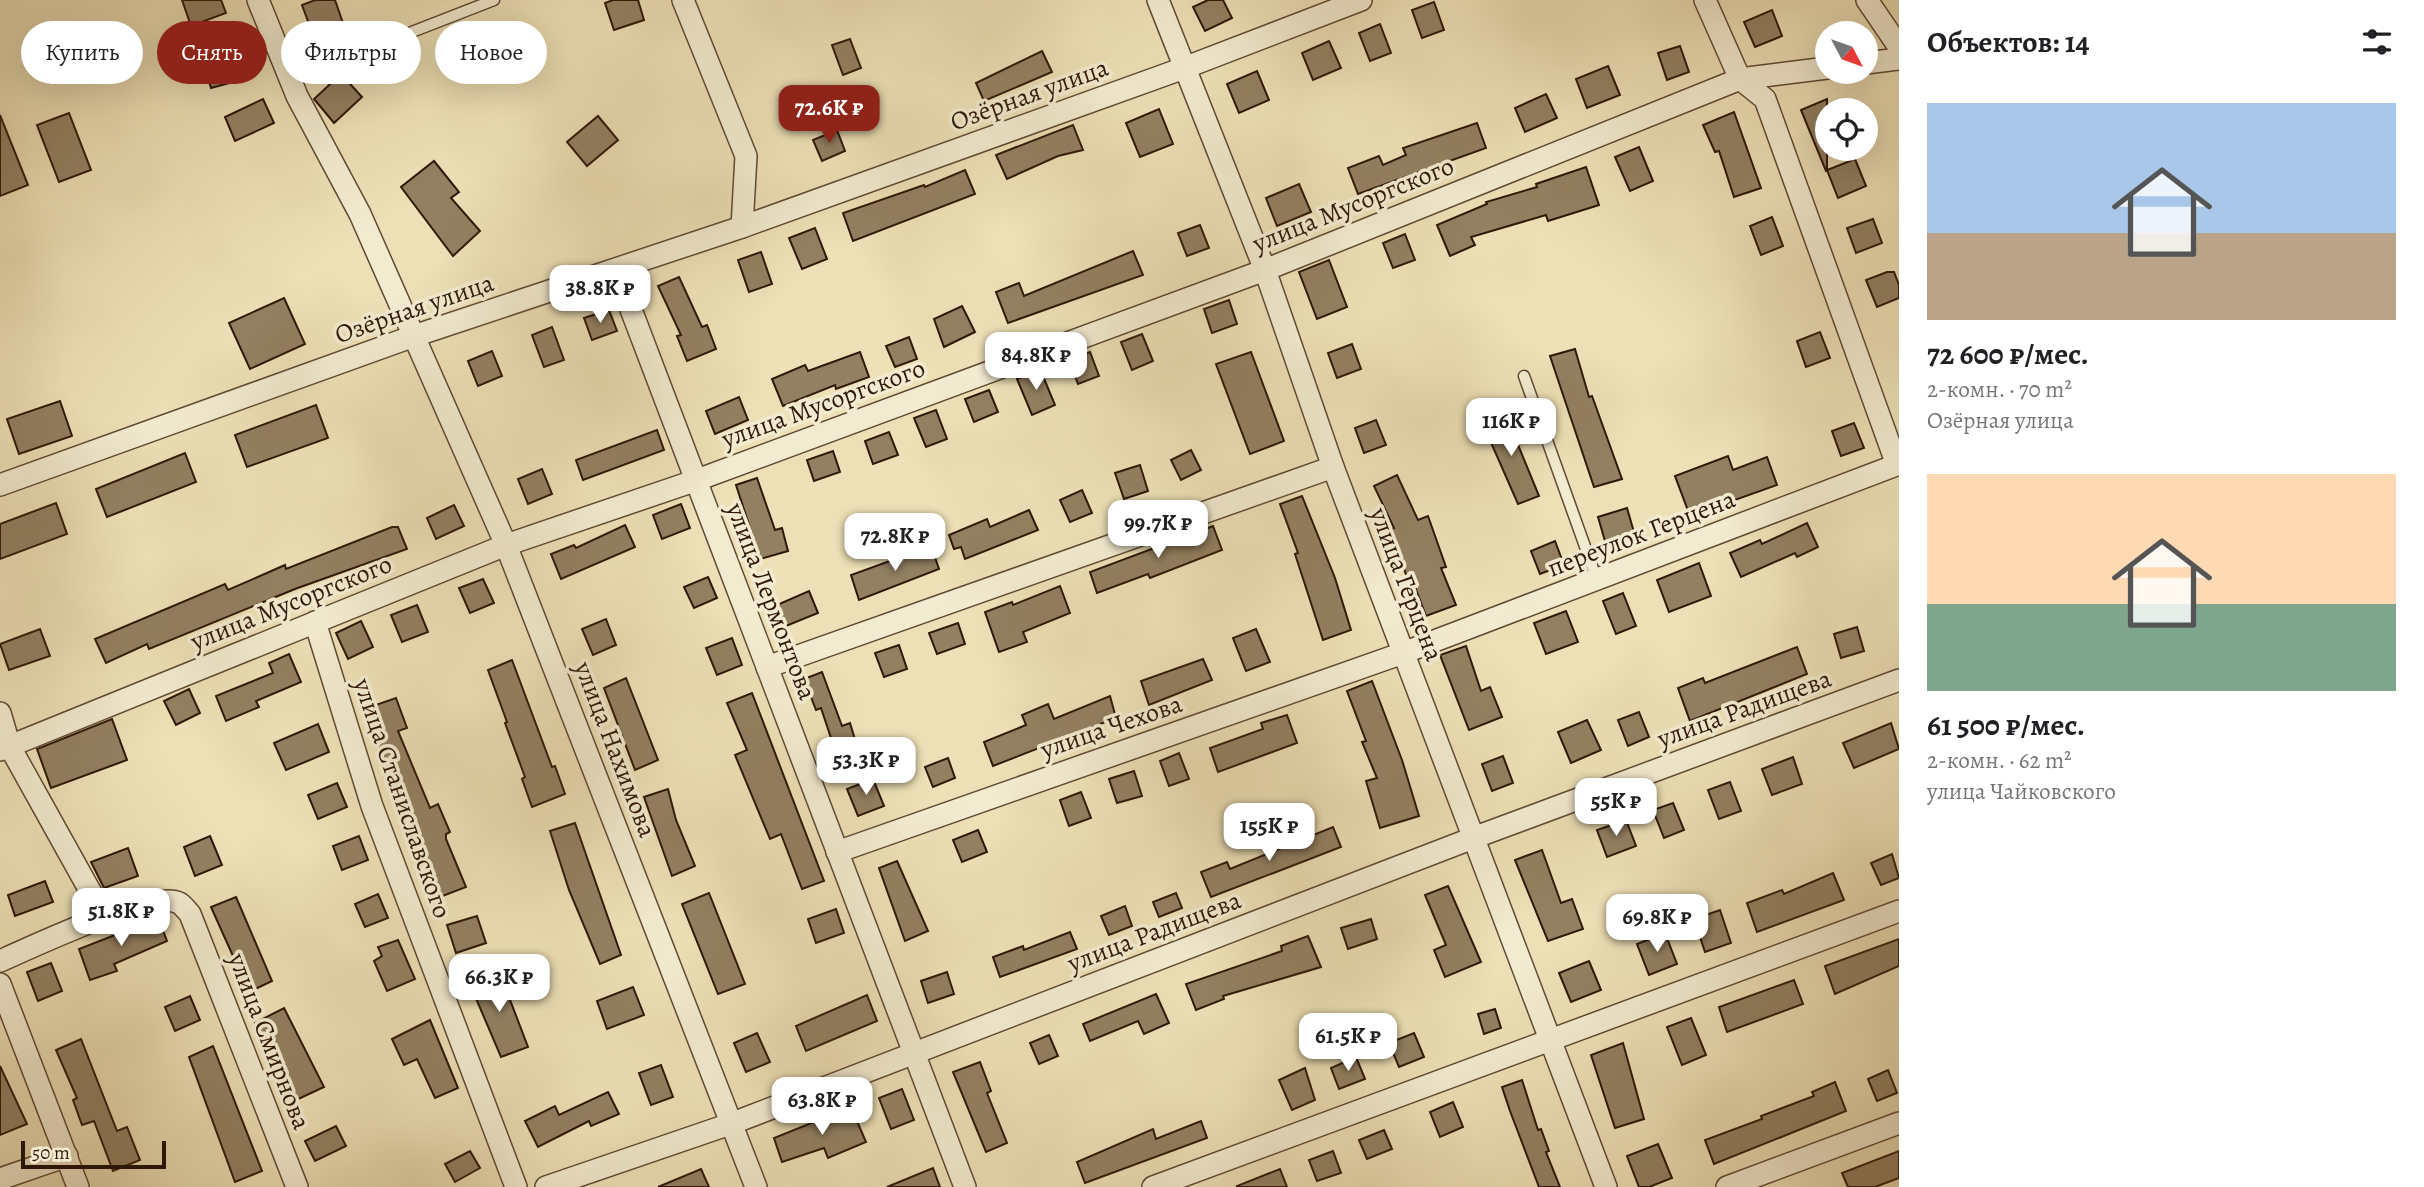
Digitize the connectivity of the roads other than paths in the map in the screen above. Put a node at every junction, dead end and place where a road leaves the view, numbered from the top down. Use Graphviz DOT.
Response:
graph roads {
  1 [pos="258,0"];
  2 [pos="494,0"];
  3 [pos="683,0"];
  4 [pos="1158,0"];
  5 [pos="1361,0"];
  6 [pos="1705,0"];
  7 [pos="1867,0"];
  8 [pos="421,28"];
  9 [pos="1899,47"];
  10 [pos="281,55"];
  11 [pos="1899,59"];
  12 [pos="1878,62"];
  13 [pos="1184,68"];
  14 [pos="1815,70"];
  15 [pos="1740,79"];
  16 [pos="294,84"];
  17 [pos="742,227"];
  18 [pos="616,270"];
  19 [pos="1265,270"];
  20 [pos="414,336"];
  21 [pos="1524,376"];
  22 [pos="1898,465"];
  23 [pos="1333,467"];
  24 [pos="697,480"];
  25 [pos="0,485"];
  26 [pos="506,545"];
  27 [pos="1597,580"];
  28 [pos="315,622"];
  29 [pos="1403,653"];
  30 [pos="767,667"];
  31 [pos="1899,680"];
  32 [pos="0,713"];
  33 [pos="5,749"];
  34 [pos="1473,838"];
  35 [pos="837,852"];
  36 [pos="1899,911"];
  37 [pos="104,916"];
  38 [pos="0,961"];
  39 [pos="0,984"];
  40 [pos="1549,1038"];
  41 [pos="914,1053"];
  42 [pos="733,1123"];
  43 [pos="1899,1123"];
  44 [pos="67,1156"];
  45 [pos="0,1178"];
  46 [pos="78,1187"];
  47 [pos="297,1187"];
  48 [pos="516,1187"];
  49 [pos="546,1187"];
  50 [pos="756,1187"];
  51 [pos="965,1187"];
  52 [pos="1153,1187"];
  53 [pos="1605,1187"];
  54 [pos="1727,1187"];
  1 -- 10 [label="street, улица Нахимова"];
  2 -- 8 [label="lane"];
  3 -- 17 [label="street"];
  4 -- 13 [label="street, улица Герцена"];
  5 -- 13 [label="street, Озёрная улица"];
  6 -- 15 [label="street"];
  7 -- 9 [label="street"];
  11 -- 12 [label="street"];
  13 -- 17 [label="street, Озёрная улица"];
  13 -- 19 [label="street, улица Герцена"];
  14 -- 15 [label="street, улица Мусоргского"];
  15 -- 19 [label="street, улица Мусоргского"];
  15 -- 22 [label="street"];
  16 -- 20 [label="street, улица Нахимова"];
  17 -- 18 [label="street, Озёрная улица"];
  18 -- 20 [label="street, Озёрная улица"];
  18 -- 24 [label="street, улица Лермонтова"];
  19 -- 23 [label="street, улица Герцена"];
  19 -- 24 [label="street, улица Мусоргского"];
  20 -- 25 [label="street, Озёрная улица"];
  20 -- 26 [label="street, улица Нахимова"];
  21 -- 27 [label="lane"];
  22 -- 27 [label="street, переулок Герцена"];
  23 -- 29 [label="street, улица Герцена"];
  23 -- 30 [label="street"];
  24 -- 26 [label="street, улица Мусоргского"];
  24 -- 30 [label="street, улица Лермонтова"];
  26 -- 28 [label="street, улица Мусоргского"];
  26 -- 42 [label="street, улица Нахимова"];
  27 -- 29 [label="street, переулок Герцена"];
  28 -- 33 [label="street, улица Мусоргского"];
  28 -- 48 [label="street, улица Станиславского"];
  29 -- 34 [label="street, улица Герцена"];
  29 -- 35 [label="street, улица Чехова"];
  30 -- 35 [label="street, улица Лермонтова"];
  31 -- 34 [label="street, улица Радищева"];
  32 -- 33 [label="street"];
  33 -- 37 [label="street"];
  34 -- 40 [label="street, улица Герцена"];
  34 -- 41 [label="street, улица Радищева"];
  35 -- 41 [label="street, улица Лермонтова"];
  36 -- 40 [label="street"];
  37 -- 38 [label="street"];
  37 -- 47 [label="street, улица Смирнова"];
  39 -- 44 [label="street"];
  40 -- 52 [label="street"];
  40 -- 53 [label="street, улица Герцена"];
  41 -- 42 [label="street, улица Радищева"];
  41 -- 51 [label="street, улица Лермонтова"];
  42 -- 49 [label="street, улица Радищева"];
  42 -- 50 [label="street, улица Нахимова"];
  43 -- 54 [label="street"];
  44 -- 45 [label="street"];
  44 -- 46 [label="street"];
}
